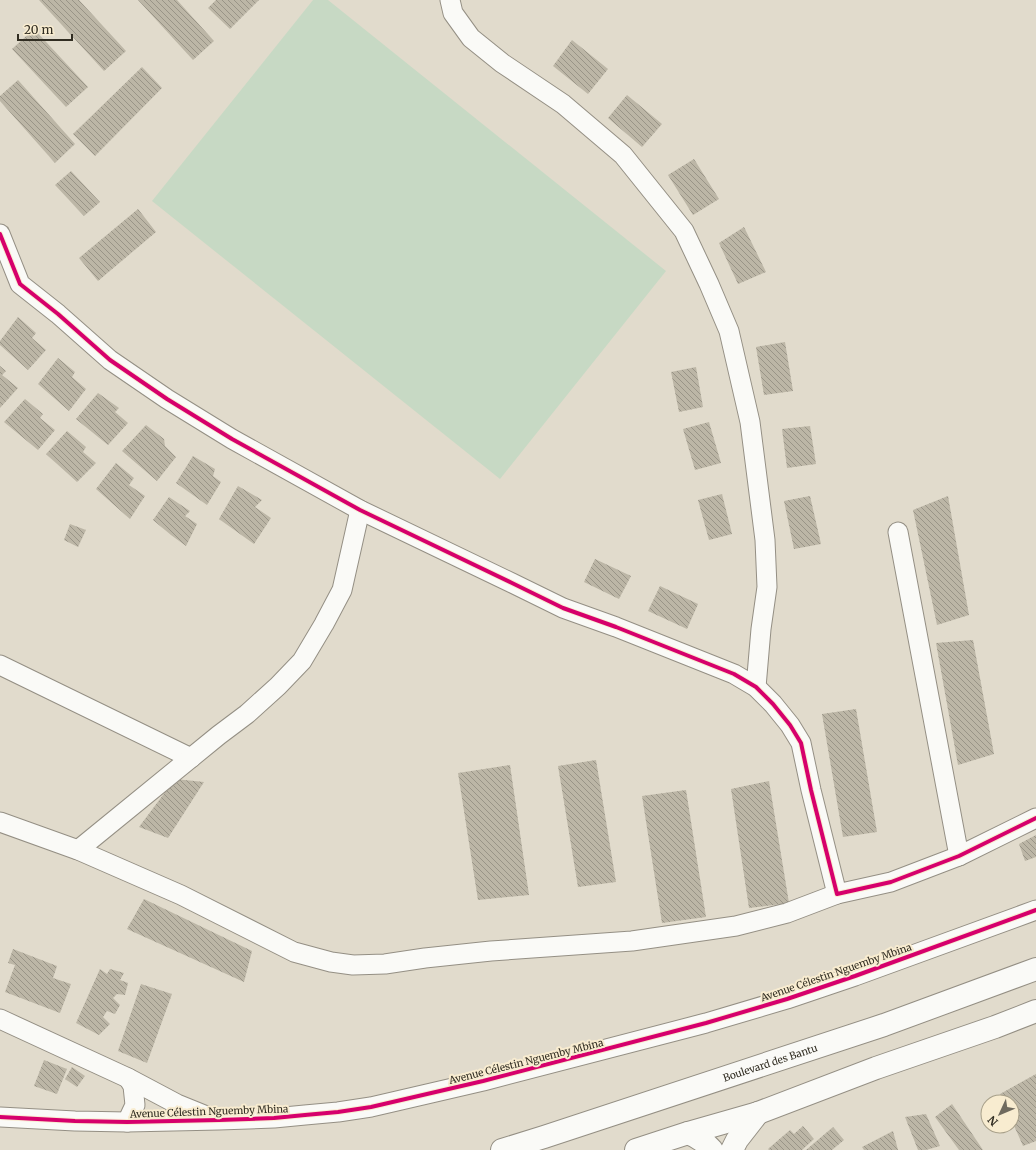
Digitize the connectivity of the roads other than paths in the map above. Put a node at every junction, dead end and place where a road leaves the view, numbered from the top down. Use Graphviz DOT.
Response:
graph roads {
  1 [pos="450,0"];
  2 [pos="0,234"];
  3 [pos="0,268"];
  4 [pos="20,284"];
  5 [pos="360,510"];
  6 [pos="898,532"];
  7 [pos="0,665"];
  8 [pos="756,687"];
  9 [pos="191,758"];
  10 [pos="1036,818"];
  11 [pos="0,822"];
  12 [pos="78,850"];
  13 [pos="959,856"];
  14 [pos="837,894"];
  15 [pos="1036,910"];
  16 [pos="1036,970"];
  17 [pos="1036,1011"];
  18 [pos="0,1019"];
  19 [pos="128,1078"];
  20 [pos="758,1113"];
  21 [pos="0,1117"];
  22 [pos="219,1120"];
  23 [pos="127,1122"];
  24 [pos="688,1133"];
  25 [pos="502,1150"];
  26 [pos="636,1150"];
  27 [pos="712,1150"];
  28 [pos="732,1150"];
  1 -- 8 [label="street"];
  2 -- 4 [label="street"];
  3 -- 4 [label="street"];
  4 -- 5 [label="street"];
  5 -- 8 [label="street"];
  5 -- 9 [label="street"];
  6 -- 13 [label="street"];
  7 -- 9 [label="street"];
  8 -- 14 [label="street"];
  9 -- 12 [label="street"];
  10 -- 13 [label="street"];
  11 -- 12 [label="street"];
  12 -- 14 [label="street"];
  13 -- 14 [label="street"];
  15 -- 22 [label="street, Avenue Célestin Nguemby Mbina"];
  16 -- 25 [label="highway, Boulevard des Bantu"];
  17 -- 20 [label="highway"];
  18 -- 19 [label="street"];
  19 -- 22 [label="street"];
  19 -- 23 [label="street"];
  20 -- 24 [label="highway"];
  20 -- 28 [label="highway"];
  21 -- 23 [label="street, Avenue Célestin Nguemby Mbina"];
  22 -- 23 [label="street, Avenue Célestin Nguemby Mbina"];
  24 -- 26 [label="highway"];
  24 -- 27 [label="highway"];
}
